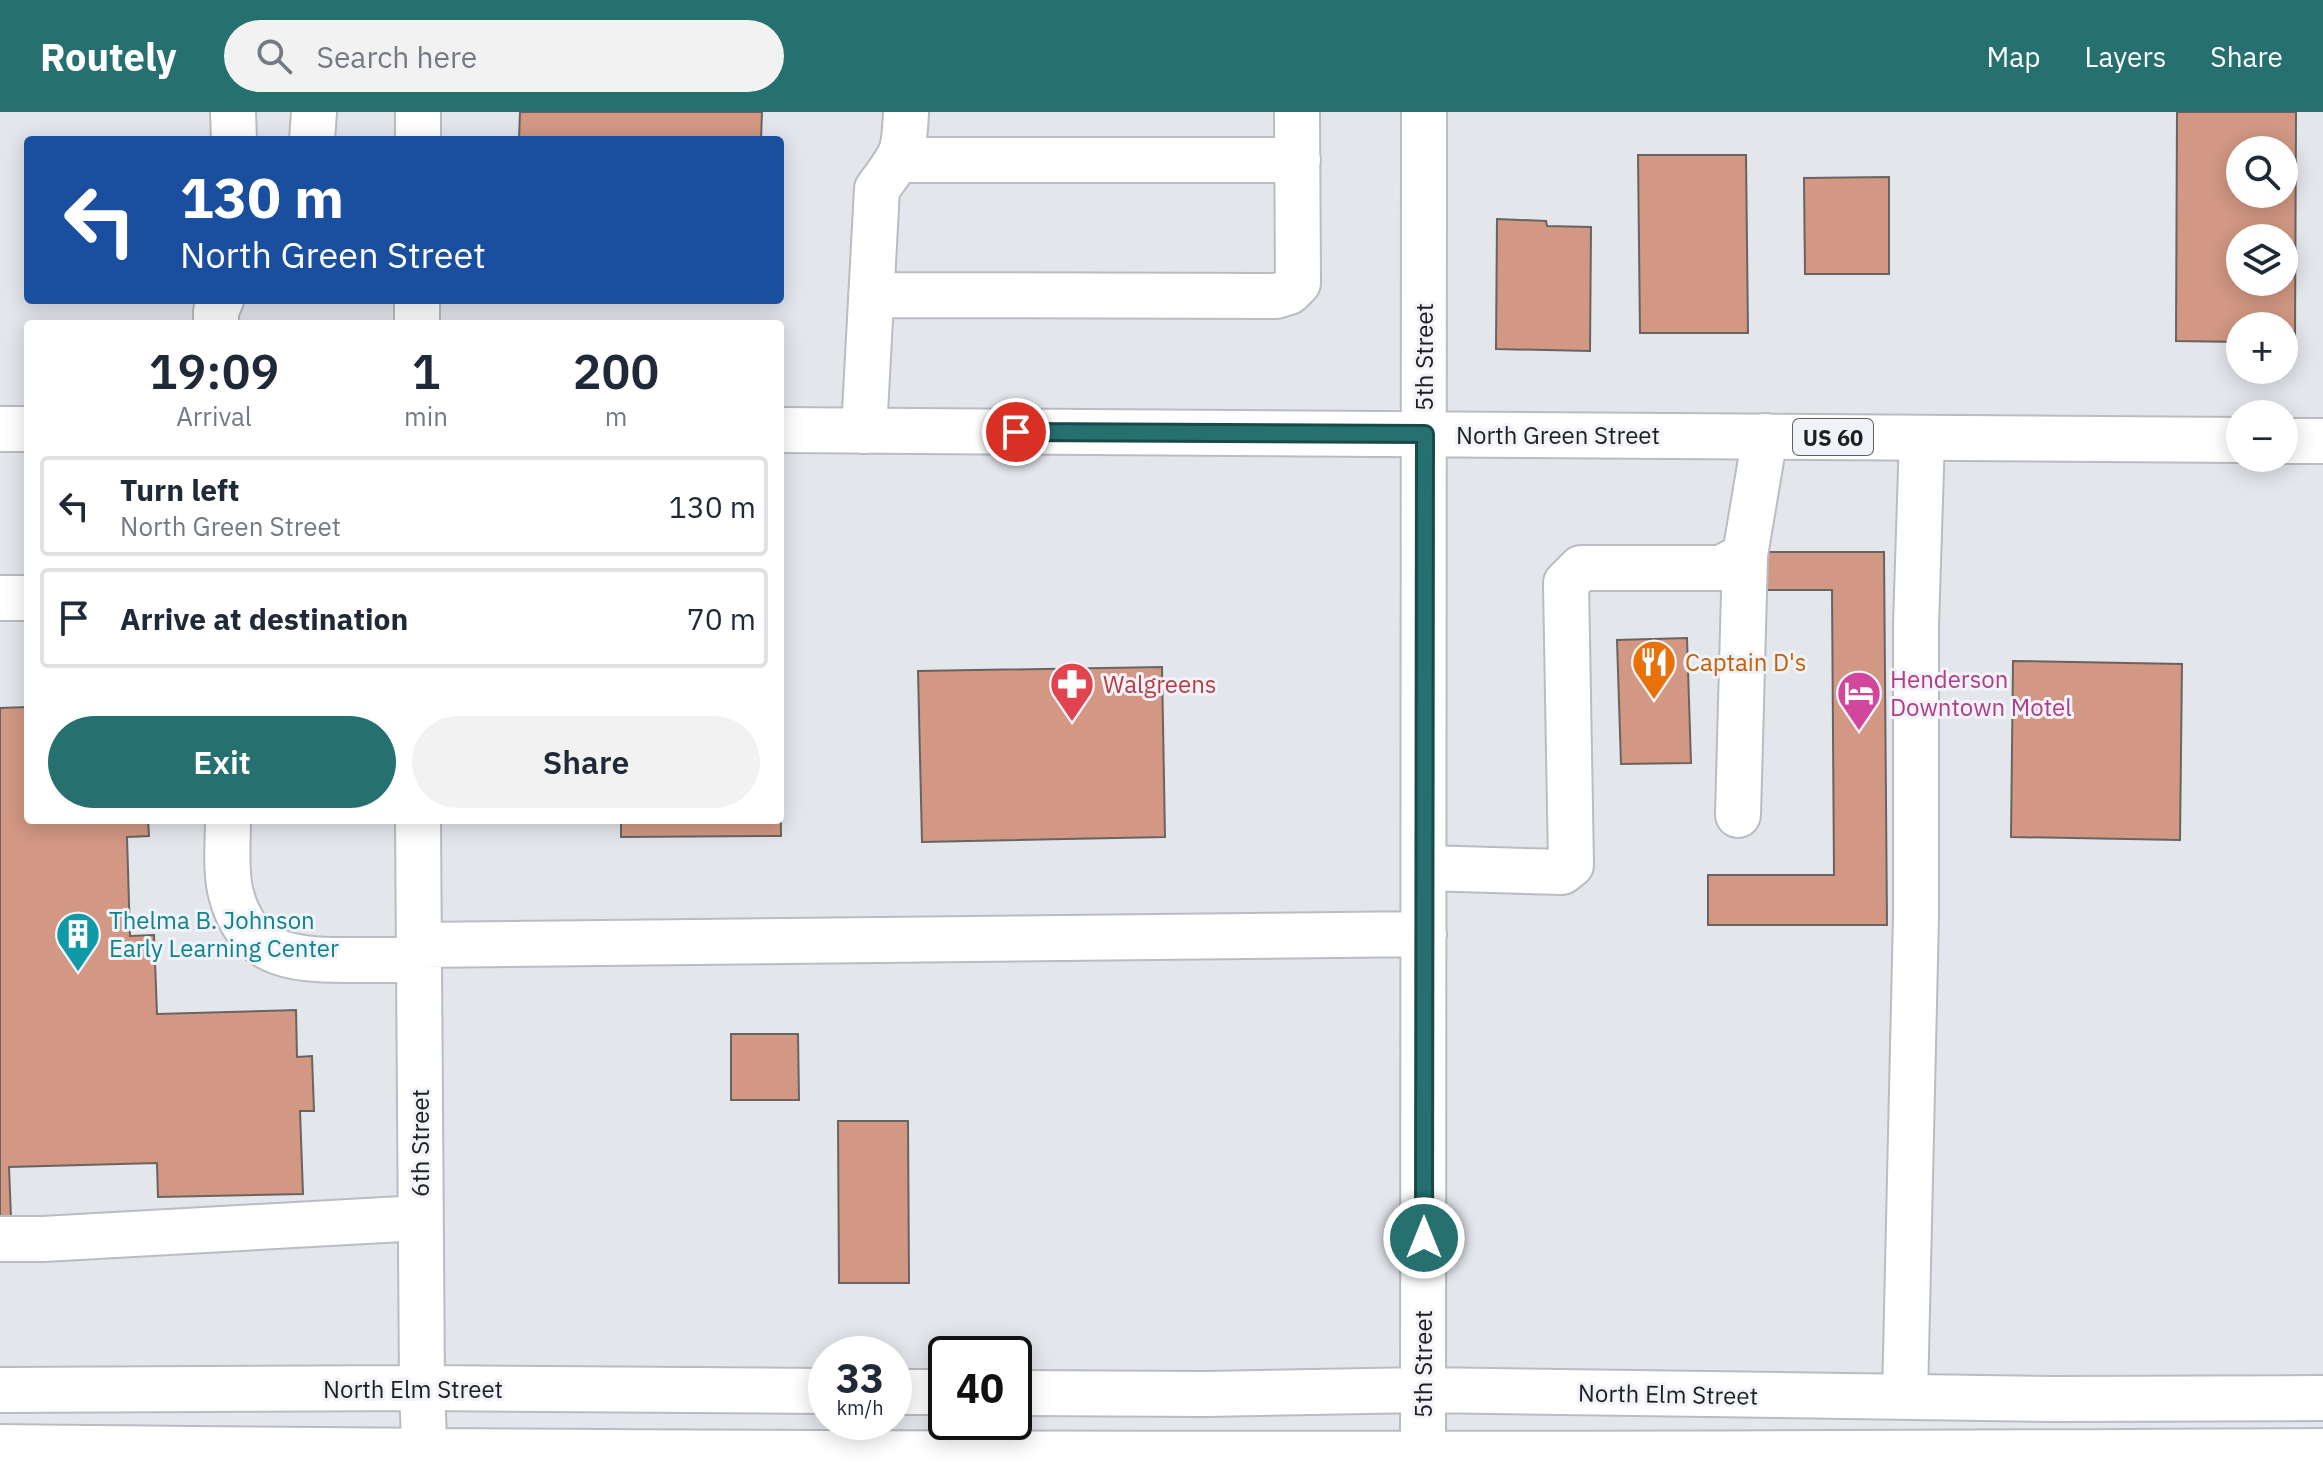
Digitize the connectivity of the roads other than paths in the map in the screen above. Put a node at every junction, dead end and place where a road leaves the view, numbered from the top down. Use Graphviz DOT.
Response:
graph roads {
  1 [pos="233,112"];
  2 [pos="314,112"];
  3 [pos="418,112"];
  4 [pos="906,112"];
  5 [pos="1297,112"];
  6 [pos="1424,112"];
  7 [pos="234,136"];
  8 [pos="312,136"];
  9 [pos="418,136"];
  10 [pos="899,160"];
  11 [pos="1298,160"];
  12 [pos="871,295"];
  13 [pos="0,429"];
  14 [pos="24,429"];
  15 [pos="784,430"];
  16 [pos="864,431"];
  17 [pos="1425,434"];
  18 [pos="1765,436"];
  19 [pos="1922,438"];
  20 [pos="2226,440"];
  21 [pos="2298,441"];
  22 [pos="2323,441"];
  23 [pos="1745,555"];
  24 [pos="0,598"];
  25 [pos="24,598"];
  26 [pos="1738,815"];
  27 [pos="228,824"];
  28 [pos="418,824"];
  29 [pos="1424,868"];
  30 [pos="1424,934"];
  31 [pos="419,952"];
  32 [pos="420,1218"];
  33 [pos="0,1239"];
  34 [pos="422,1388"];
  35 [pos="0,1390"];
  36 [pos="1423,1390"];
  37 [pos="808,1391"];
  38 [pos="1032,1393"];
  39 [pos="1905,1397"];
  40 [pos="2323,1398"];
  41 [pos="0,1447"];
  42 [pos="2323,1451"];
  43 [pos="425,1459"];
  44 [pos="1887,1459"];
  45 [pos="1423,1460"];
  1 -- 7 [label="street"];
  2 -- 8 [label="street"];
  3 -- 9 [label="street"];
  4 -- 10 [label="street"];
  5 -- 11 [label="street"];
  6 -- 17 [label="street, 5th Street"];
  10 -- 11 [label="street"];
  10 -- 12 [label="street"];
  11 -- 12 [label="street"];
  12 -- 16 [label="street"];
  13 -- 14 [label="street"];
  15 -- 16 [label="street, North Green Street / US 60"];
  16 -- 17 [label="street, North Green Street / US 60"];
  17 -- 18 [label="street, North Green Street / US 60"];
  17 -- 29 [label="street, 5th Street"];
  18 -- 19 [label="street, North Green Street / US 60"];
  18 -- 23 [label="street"];
  19 -- 20 [label="street, North Green Street / US 60"];
  19 -- 39 [label="street"];
  21 -- 22 [label="street"];
  23 -- 26 [label="street"];
  23 -- 29 [label="street"];
  24 -- 25 [label="street"];
  27 -- 31 [label="street"];
  28 -- 31 [label="street, 6th Street"];
  29 -- 30 [label="street, 5th Street"];
  30 -- 31 [label="street"];
  30 -- 36 [label="street, 5th Street"];
  31 -- 32 [label="street, 6th Street"];
  32 -- 33 [label="street"];
  32 -- 34 [label="street, 6th Street"];
  34 -- 35 [label="street, North Elm Street"];
  34 -- 37 [label="street, North Elm Street"];
  34 -- 43 [label="street, 6th Street"];
  36 -- 38 [label="street, North Elm Street"];
  36 -- 39 [label="street, North Elm Street"];
  36 -- 45 [label="street, 5th Street"];
  39 -- 40 [label="street, North Elm Street"];
  41 -- 43 [label="street"];
  42 -- 44 [label="street"];
  43 -- 45 [label="street"];
  44 -- 45 [label="street"];
}
